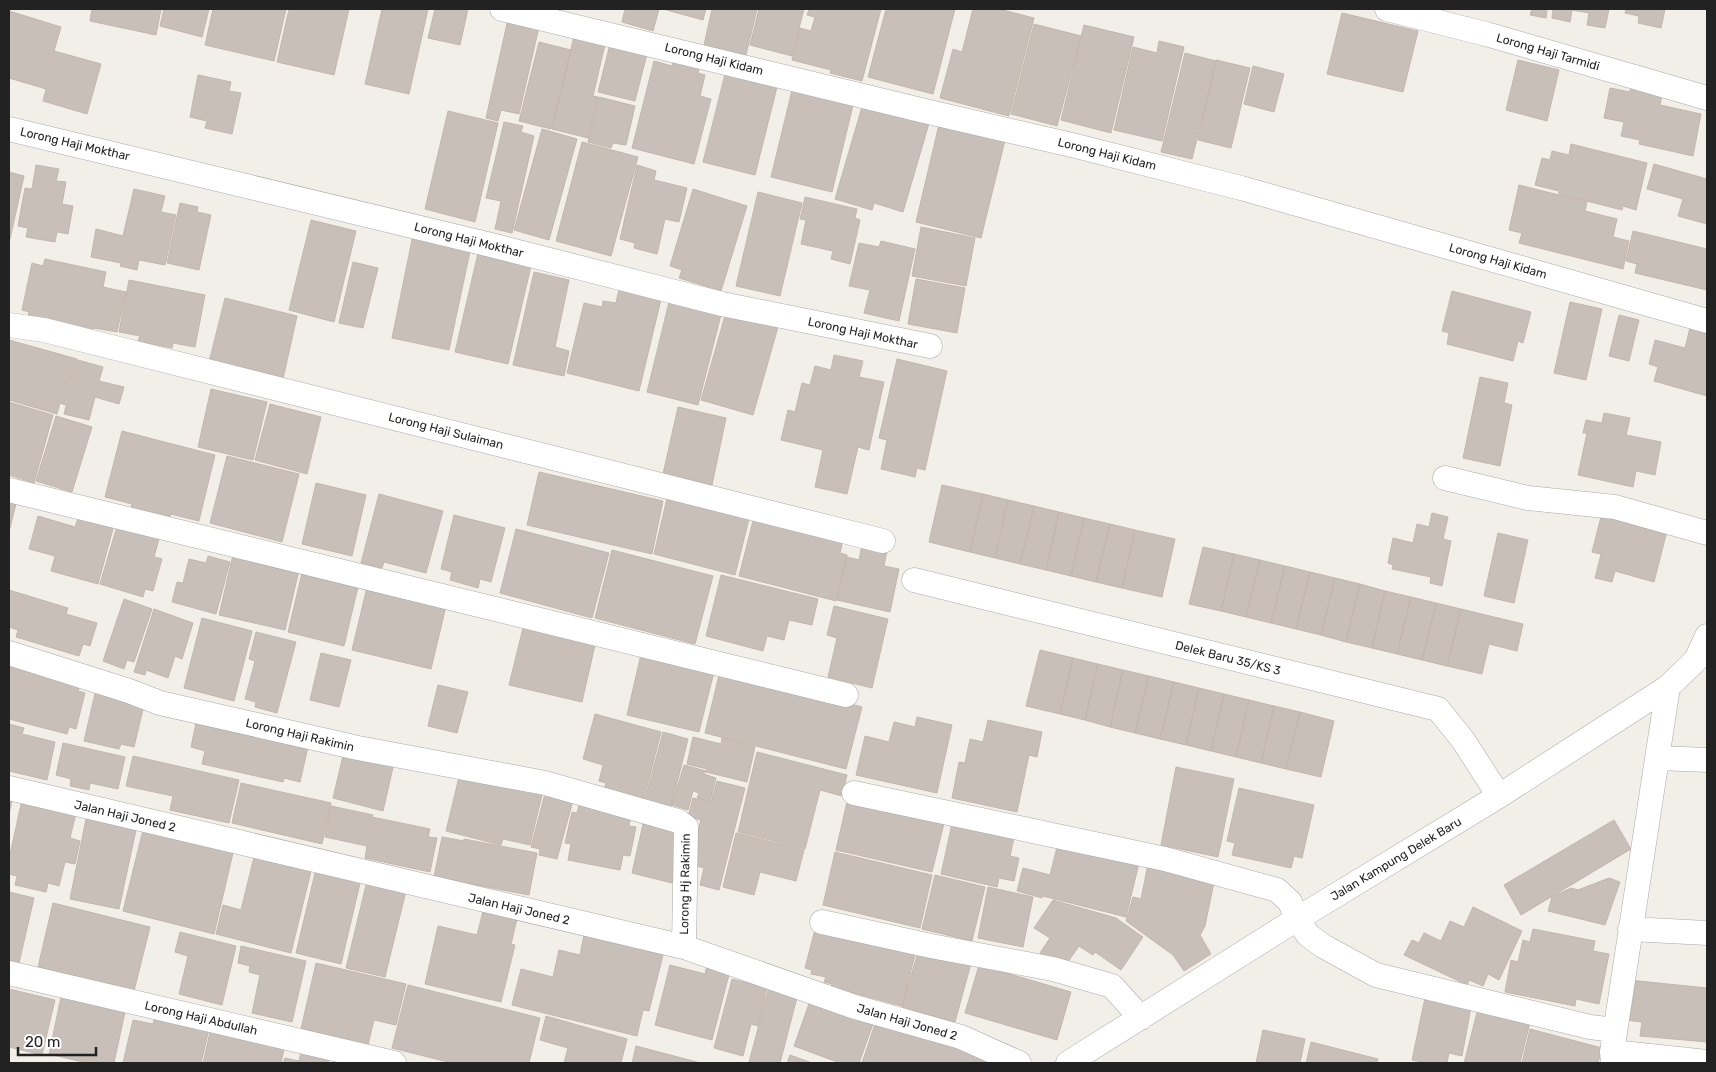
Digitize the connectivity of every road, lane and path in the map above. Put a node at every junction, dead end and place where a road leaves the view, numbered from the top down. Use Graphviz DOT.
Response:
graph roads {
  1 [pos="502,9"];
  2 [pos="1387,9"];
  3 [pos="1707,98"];
  4 [pos="9,129"];
  5 [pos="1707,321"];
  6 [pos="9,324"];
  7 [pos="930,346"];
  8 [pos="1445,478"];
  9 [pos="9,490"];
  10 [pos="1707,533"];
  11 [pos="882,541"];
  12 [pos="914,580"];
  13 [pos="1707,636"];
  14 [pos="9,653"];
  15 [pos="1668,687"];
  16 [pos="846,695"];
  17 [pos="1658,758"];
  18 [pos="1707,760"];
  19 [pos="9,788"];
  20 [pos="854,793"];
  21 [pos="1499,796"];
  22 [pos="595,798"];
  23 [pos="1297,919"];
  24 [pos="822,922"];
  25 [pos="1630,929"];
  26 [pos="1707,932"];
  27 [pos="684,948"];
  28 [pos="9,973"];
  29 [pos="1141,1018"];
  30 [pos="1613,1048"];
  31 [pos="1707,1062"];
  32 [pos="394,1063"];
  33 [pos="1019,1063"];
  34 [pos="1068,1063"];
  1 -- 5 [label="street, Lorong Haji Kidam"];
  2 -- 3 [label="street, Lorong Haji Tarmidi"];
  4 -- 7 [label="street, Lorong Haji Mokthar"];
  6 -- 11 [label="street, Lorong Haji Sulaiman"];
  8 -- 10 [label="street"];
  9 -- 16 [label="street"];
  12 -- 21 [label="street, Delek Baru 35/KS 3"];
  13 -- 15 [label="street, Jalan Kampung Delek Baru"];
  14 -- 22 [label="street, Lorong Haji Rakimin"];
  15 -- 17 [label="street"];
  15 -- 21 [label="street, Jalan Kampung Delek Baru"];
  17 -- 18 [label="street"];
  17 -- 25 [label="street"];
  19 -- 27 [label="street, Jalan Haji Joned 2"];
  20 -- 23 [label="street"];
  21 -- 23 [label="street, Jalan Kampung Delek Baru"];
  22 -- 27 [label="street, Lorong Hj Rakimin"];
  23 -- 29 [label="street, Jalan Kampung Delek Baru"];
  23 -- 30 [label="street"];
  24 -- 29 [label="street"];
  25 -- 26 [label="street"];
  25 -- 30 [label="street"];
  27 -- 33 [label="street, Jalan Haji Joned 2"];
  28 -- 32 [label="street, Lorong Haji Abdullah"];
  29 -- 34 [label="street, Jalan Kampung Delek Baru"];
  30 -- 31 [label="street"];
}
